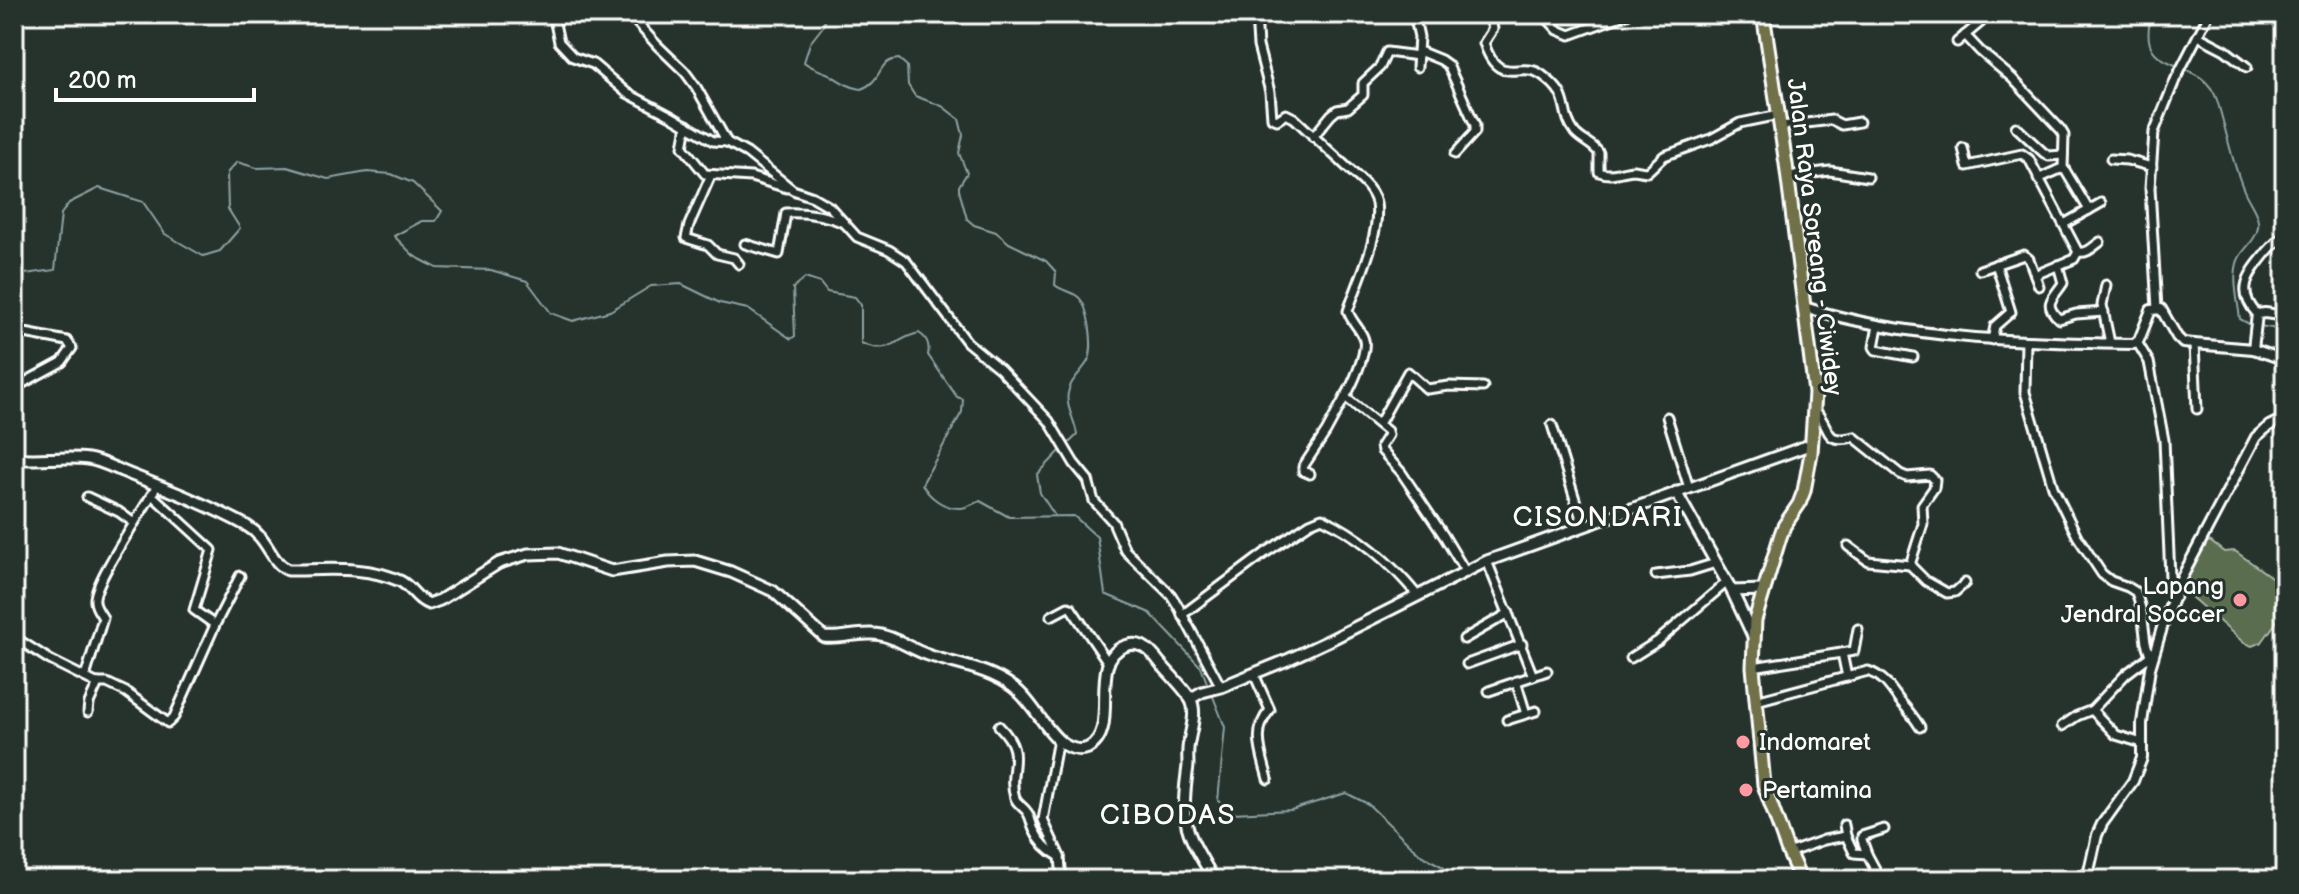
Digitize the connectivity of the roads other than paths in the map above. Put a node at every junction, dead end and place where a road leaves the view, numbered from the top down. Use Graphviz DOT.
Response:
graph roads {
  1 [pos="553,14"];
  2 [pos="629,14"];
  3 [pos="1414,14"];
  4 [pos="1489,14"];
  5 [pos="1543,14"];
  6 [pos="1627,14"];
  7 [pos="1763,14"];
  8 [pos="2209,14"];
  9 [pos="1260,15"];
  10 [pos="1981,22"];
  11 [pos="1965,35"];
  12 [pos="2198,36"];
  13 [pos="1957,42"];
  14 [pos="1418,54"];
  15 [pos="1417,67"];
  16 [pos="2247,67"];
  17 [pos="1780,121"];
  18 [pos="1859,122"];
  19 [pos="687,125"];
  20 [pos="2016,127"];
  21 [pos="1313,137"];
  22 [pos="2028,139"];
  23 [pos="727,142"];
  24 [pos="1963,148"];
  25 [pos="1455,154"];
  26 [pos="2026,155"];
  27 [pos="2063,155"];
  28 [pos="2111,159"];
  29 [pos="2152,167"];
  30 [pos="2063,169"];
  31 [pos="711,175"];
  32 [pos="1788,176"];
  33 [pos="1868,177"];
  34 [pos="2038,179"];
  35 [pos="793,190"];
  36 [pos="2101,203"];
  37 [pos="2089,210"];
  38 [pos="846,224"];
  39 [pos="2064,224"];
  40 [pos="2285,236"];
  41 [pos="2100,242"];
  42 [pos="745,244"];
  43 [pos="2078,252"];
  44 [pos="739,264"];
  45 [pos="1996,264"];
  46 [pos="2058,265"];
  47 [pos="1980,270"];
  48 [pos="2035,275"];
  49 [pos="2106,285"];
  50 [pos="2039,286"];
  51 [pos="1804,307"];
  52 [pos="2157,309"];
  53 [pos="2104,312"];
  54 [pos="2285,316"];
  55 [pos="2256,318"];
  56 [pos="1878,326"];
  57 [pos="14,331"];
  58 [pos="1992,340"];
  59 [pos="2026,341"];
  60 [pos="2137,342"];
  61 [pos="2110,343"];
  62 [pos="2194,344"];
  63 [pos="2253,349"];
  64 [pos="1913,357"];
  65 [pos="2285,360"];
  66 [pos="1483,387"];
  67 [pos="14,388"];
  68 [pos="1345,397"];
  69 [pos="2197,409"];
  70 [pos="1815,410"];
  71 [pos="1667,417"];
  72 [pos="2285,418"];
  73 [pos="1379,424"];
  74 [pos="1552,425"];
  75 [pos="1812,444"];
  76 [pos="14,458"];
  77 [pos="1310,474"];
  78 [pos="157,485"];
  79 [pos="1689,488"];
  80 [pos="1676,492"];
  81 [pos="152,495"];
  82 [pos="87,497"];
  83 [pos="134,523"];
  84 [pos="1583,525"];
  85 [pos="1848,546"];
  86 [pos="1487,561"];
  87 [pos="1716,563"];
  88 [pos="1910,565"];
  89 [pos="1465,571"];
  90 [pos="1656,575"];
  91 [pos="240,576"];
  92 [pos="1965,583"];
  93 [pos="1729,586"];
  94 [pos="1763,590"];
  95 [pos="1418,596"];
  96 [pos="2175,597"];
  97 [pos="1189,610"];
  98 [pos="1509,613"];
  99 [pos="1051,616"];
  100 [pos="215,625"];
  101 [pos="1858,629"];
  102 [pos="1753,636"];
  103 [pos="14,637"];
  104 [pos="1464,639"];
  105 [pos="1522,644"];
  106 [pos="1842,653"];
  107 [pos="2151,655"];
  108 [pos="1631,658"];
  109 [pos="1109,664"];
  110 [pos="1467,664"];
  111 [pos="1753,667"];
  112 [pos="1547,671"];
  113 [pos="1254,674"];
  114 [pos="1533,676"];
  115 [pos="85,677"];
  116 [pos="1847,677"];
  117 [pos="1516,681"];
  118 [pos="98,683"];
  119 [pos="1219,687"];
  120 [pos="1489,691"];
  121 [pos="1190,699"];
  122 [pos="1756,701"];
  123 [pos="2092,710"];
  124 [pos="1536,711"];
  125 [pos="88,712"];
  126 [pos="1526,714"];
  127 [pos="1507,720"];
  128 [pos="999,726"];
  129 [pos="2062,726"];
  130 [pos="1920,727"];
  131 [pos="1058,739"];
  132 [pos="2142,743"];
  133 [pos="1268,779"];
  134 [pos="1844,825"];
  135 [pos="1884,829"];
  136 [pos="1846,836"];
  137 [pos="1788,853"];
  138 [pos="1867,854"];
  139 [pos="1060,857"];
  140 [pos="1062,880"];
  141 [pos="1214,880"];
  142 [pos="1801,880"];
  143 [pos="1881,880"];
  144 [pos="2087,880"];
  1 -- 19 [label="street"];
  2 -- 23 [label="street"];
  3 -- 14 [label="street"];
  4 -- 17 [label="street"];
  5 -- 6 [label="street"];
  7 -- 17 [label="highway, Jalan Raya Soreang - Ciwidey"];
  8 -- 12 [label="street"];
  9 -- 21 [label="street"];
  10 -- 11 [label="street"];
  11 -- 13 [label="street"];
  11 -- 27 [label="street"];
  12 -- 16 [label="street"];
  12 -- 29 [label="street"];
  14 -- 15 [label="street"];
  14 -- 21 [label="street"];
  14 -- 25 [label="street"];
  17 -- 18 [label="street"];
  17 -- 32 [label="highway, Jalan Raya Soreang - Ciwidey"];
  19 -- 23 [label="street"];
  19 -- 31 [label="street"];
  20 -- 22 [label="street"];
  21 -- 68 [label="street"];
  22 -- 26 [label="street"];
  22 -- 27 [label="street"];
  23 -- 35 [label="street"];
  24 -- 26 [label="street"];
  26 -- 34 [label="street"];
  27 -- 30 [label="street"];
  28 -- 29 [label="street"];
  29 -- 52 [label="street"];
  30 -- 34 [label="street"];
  30 -- 37 [label="street"];
  31 -- 35 [label="street"];
  31 -- 44 [label="street"];
  32 -- 33 [label="street"];
  32 -- 51 [label="highway, Jalan Raya Soreang - Ciwidey"];
  34 -- 39 [label="street"];
  35 -- 38 [label="street"];
  36 -- 37 [label="street"];
  37 -- 39 [label="street"];
  38 -- 42 [label="street"];
  38 -- 97 [label="street"];
  39 -- 43 [label="street"];
  40 -- 55 [label="street"];
  41 -- 43 [label="street"];
  43 -- 46 [label="street"];
  45 -- 47 [label="street"];
  45 -- 48 [label="street"];
  45 -- 58 [label="street"];
  46 -- 48 [label="street"];
  46 -- 53 [label="street"];
  48 -- 50 [label="street"];
  49 -- 53 [label="street"];
  51 -- 56 [label="street"];
  51 -- 70 [label="highway, Jalan Raya Soreang - Ciwidey"];
  52 -- 60 [label="street"];
  52 -- 62 [label="street"];
  53 -- 61 [label="street"];
  54 -- 55 [label="street"];
  55 -- 63 [label="street"];
  56 -- 58 [label="street"];
  56 -- 64 [label="street"];
  57 -- 67 [label="street"];
  58 -- 59 [label="street"];
  59 -- 61 [label="street"];
  59 -- 107 [label="street"];
  60 -- 61 [label="street"];
  60 -- 96 [label="street"];
  62 -- 63 [label="street"];
  62 -- 69 [label="street"];
  63 -- 65 [label="street"];
  66 -- 73 [label="street"];
  68 -- 73 [label="street"];
  68 -- 77 [label="street"];
  70 -- 75 [label="highway, Jalan Raya Soreang - Ciwidey"];
  70 -- 88 [label="street"];
  71 -- 79 [label="street"];
  72 -- 96 [label="street"];
  73 -- 89 [label="street"];
  74 -- 84 [label="street"];
  75 -- 79 [label="main road"];
  75 -- 94 [label="highway, Jalan Raya Soreang - Ciwidey"];
  76 -- 78 [label="main road"];
  78 -- 81 [label="street"];
  78 -- 131 [label="main road"];
  79 -- 80 [label="main road"];
  80 -- 84 [label="main road"];
  80 -- 87 [label="main road"];
  81 -- 83 [label="street"];
  81 -- 100 [label="street"];
  82 -- 83 [label="street"];
  83 -- 115 [label="street"];
  84 -- 86 [label="main road"];
  85 -- 88 [label="street"];
  86 -- 89 [label="main road"];
  86 -- 98 [label="street"];
  87 -- 90 [label="street"];
  87 -- 93 [label="main road"];
  88 -- 92 [label="street"];
  89 -- 95 [label="main road"];
  91 -- 100 [label="street"];
  93 -- 94 [label="main road"];
  93 -- 102 [label="main road"];
  93 -- 108 [label="street"];
  94 -- 102 [label="highway, Jalan Raya Soreang - Ciwidey"];
  95 -- 97 [label="street"];
  95 -- 113 [label="main road"];
  96 -- 107 [label="street"];
  97 -- 119 [label="street"];
  98 -- 104 [label="street"];
  98 -- 105 [label="street"];
  99 -- 109 [label="street"];
  100 -- 118 [label="street"];
  101 -- 106 [label="street"];
  102 -- 111 [label="highway, Jalan Raya Soreang - Ciwidey"];
  103 -- 115 [label="street"];
  105 -- 110 [label="street"];
  105 -- 114 [label="street"];
  106 -- 111 [label="street"];
  106 -- 116 [label="street"];
  107 -- 123 [label="street"];
  107 -- 132 [label="street"];
  109 -- 121 [label="main road"];
  109 -- 131 [label="main road"];
  111 -- 122 [label="highway, Jalan Raya Soreang - Ciwidey"];
  112 -- 114 [label="street"];
  113 -- 119 [label="main road"];
  113 -- 133 [label="street"];
  114 -- 117 [label="street"];
  115 -- 118 [label="street"];
  116 -- 122 [label="street"];
  116 -- 130 [label="street"];
  117 -- 120 [label="street"];
  117 -- 126 [label="street"];
  118 -- 125 [label="street"];
  119 -- 121 [label="main road"];
  121 -- 141 [label="main road"];
  122 -- 137 [label="highway, Jalan Raya Soreang - Ciwidey"];
  123 -- 129 [label="street"];
  123 -- 132 [label="street"];
  124 -- 126 [label="street"];
  126 -- 127 [label="street"];
  128 -- 139 [label="street"];
  131 -- 139 [label="street"];
  132 -- 144 [label="street"];
  134 -- 136 [label="street"];
  135 -- 138 [label="street"];
  136 -- 137 [label="street"];
  136 -- 138 [label="street"];
  137 -- 142 [label="highway, Jalan Raya Soreang - Ciwidey"];
  138 -- 143 [label="street"];
  139 -- 140 [label="street"];
}
